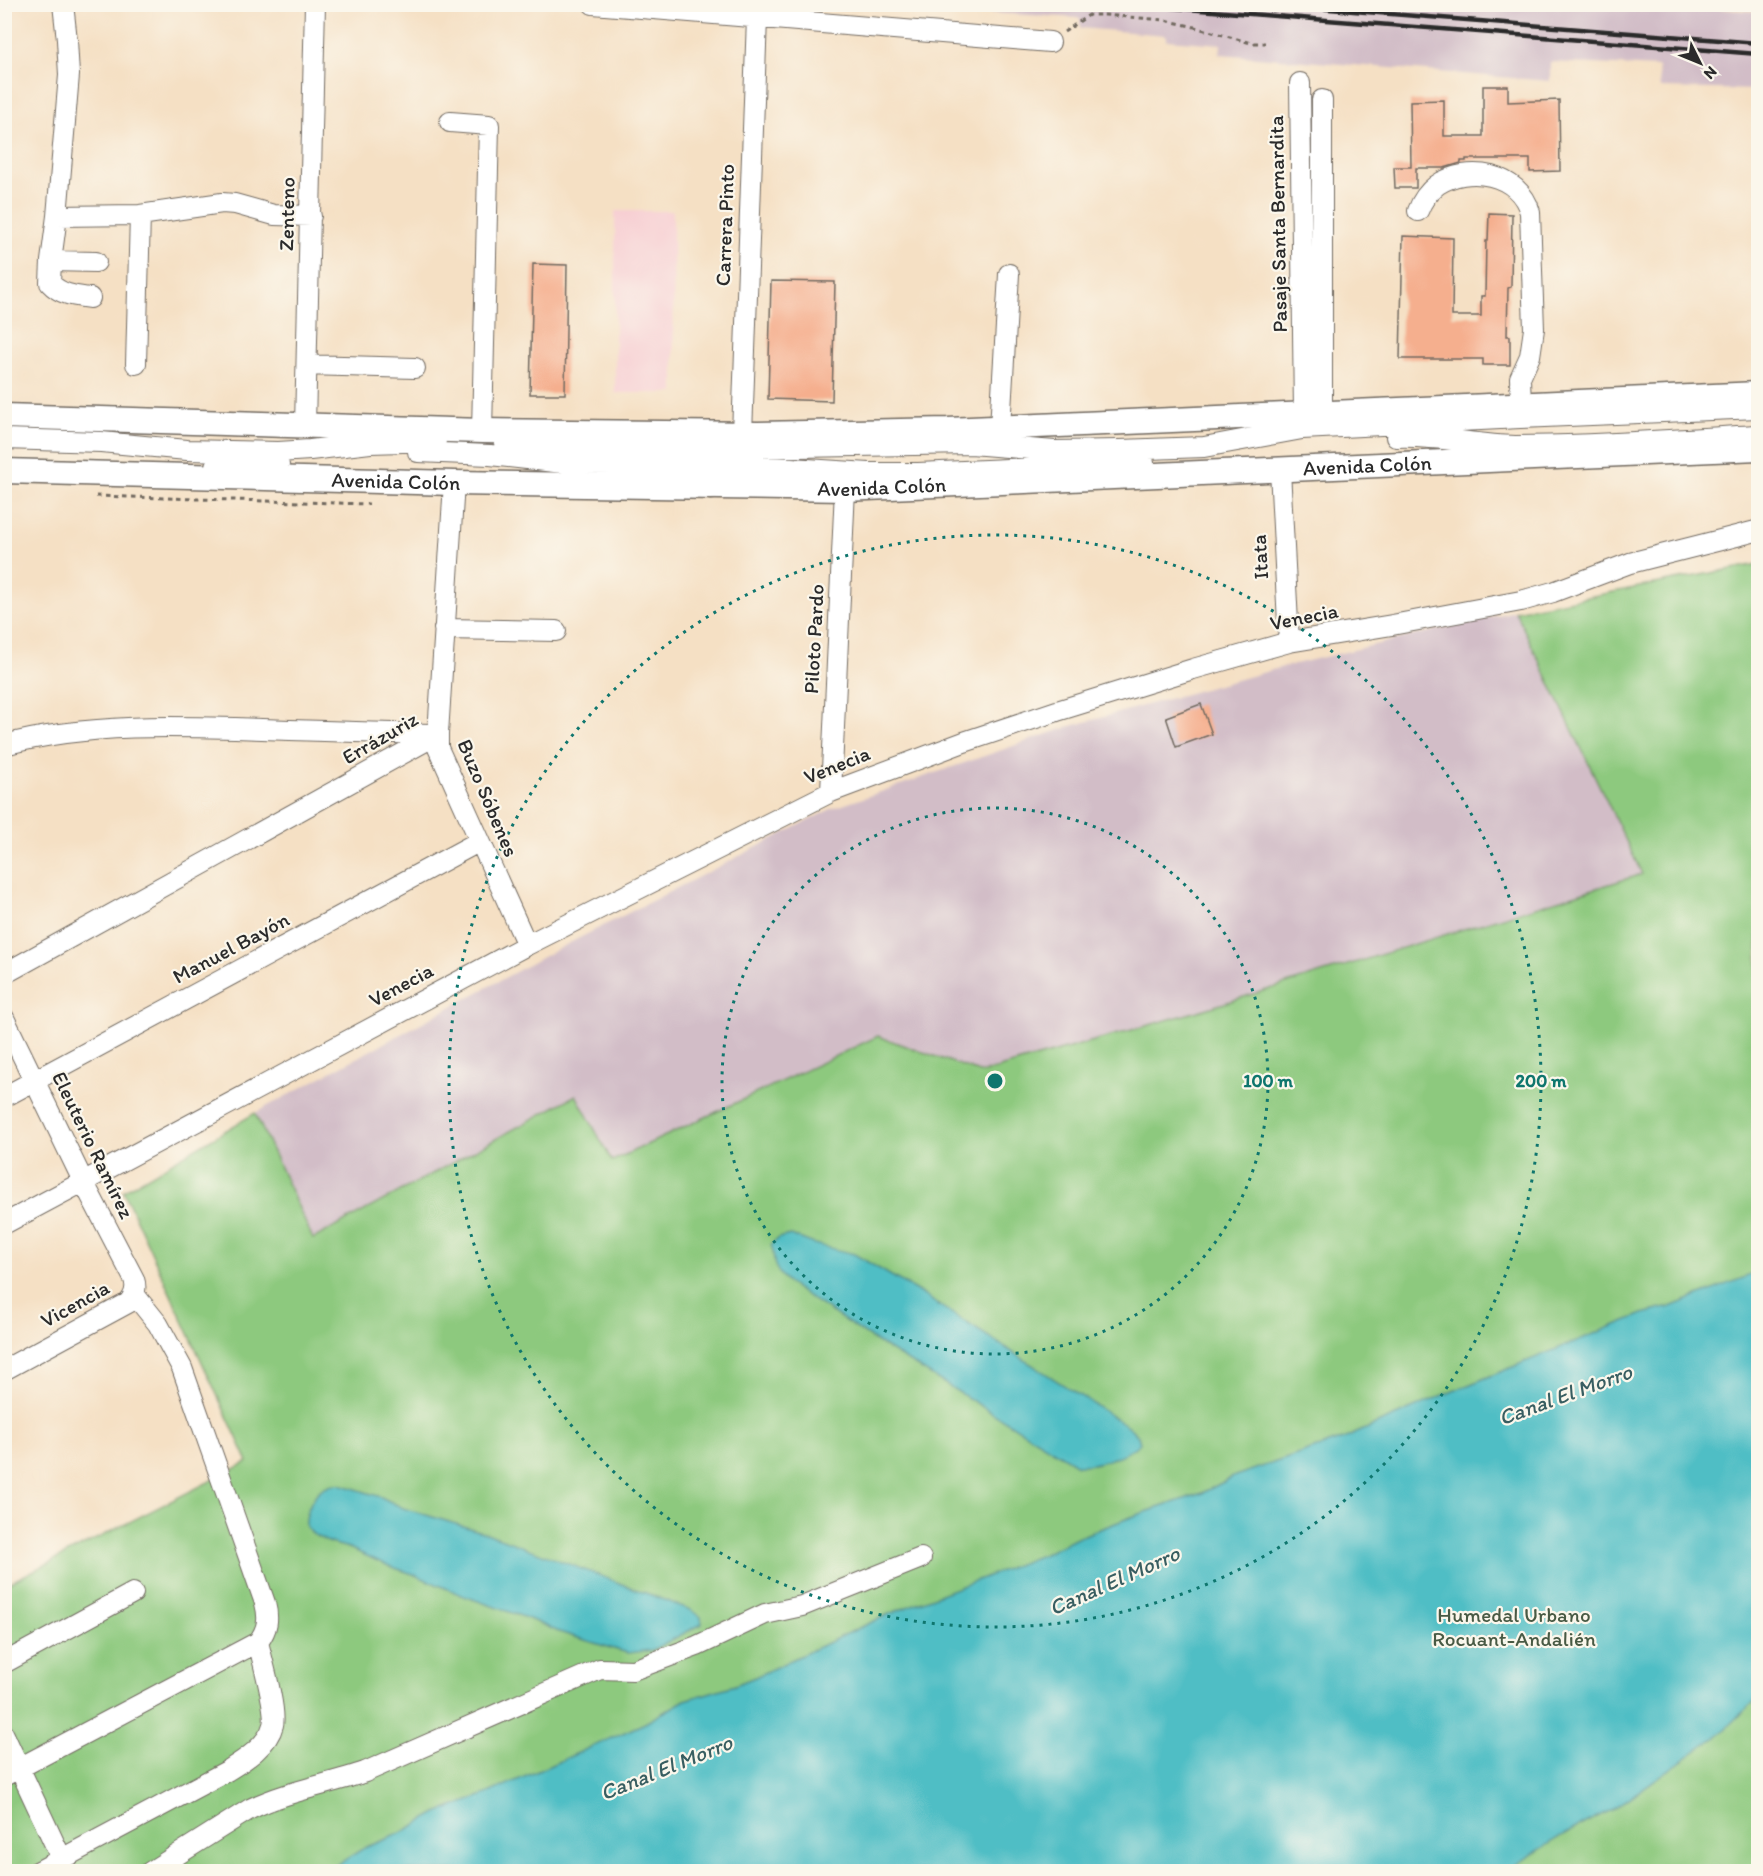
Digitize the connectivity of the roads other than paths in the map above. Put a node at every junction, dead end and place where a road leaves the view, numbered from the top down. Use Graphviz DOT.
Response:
graph roads {
  1 [pos="63,4"];
  2 [pos="315,4"];
  3 [pos="593,4"];
  4 [pos="757,18"];
  5 [pos="1050,42"];
  6 [pos="1300,83"];
  7 [pos="1322,100"];
  8 [pos="450,122"];
  9 [pos="1418,211"];
  10 [pos="140,215"];
  11 [pos="57,216"];
  12 [pos="310,216"];
  13 [pos="51,261"];
  14 [pos="96,262"];
  15 [pos="1009,274"];
  16 [pos="90,298"];
  17 [pos="136,364"];
  18 [pos="307,365"];
  19 [pos="415,368"];
  20 [pos="1758,394"];
  21 [pos="1521,405"];
  22 [pos="1758,408"];
  23 [pos="1313,414"];
  24 [pos="4,416"];
  25 [pos="306,425"];
  26 [pos="4,427"];
  27 [pos="1000,428"];
  28 [pos="482,431"];
  29 [pos="1758,435"];
  30 [pos="4,439"];
  31 [pos="101,442"];
  32 [pos="1758,448"];
  33 [pos="737,449"];
  34 [pos="1280,470"];
  35 [pos="4,471"];
  36 [pos="150,475"];
  37 [pos="454,483"];
  38 [pos="711,487"];
  39 [pos="845,489"];
  40 [pos="1756,531"];
  41 [pos="444,629"];
  42 [pos="556,631"];
  43 [pos="1289,642"];
  44 [pos="438,734"];
  45 [pos="4,745"];
  46 [pos="831,792"];
  47 [pos="480,841"];
  48 [pos="527,945"];
  49 [pos="4,974"];
  50 [pos="4,1018"];
  51 [pos="35,1081"];
  52 [pos="4,1097"];
  53 [pos="83,1181"];
  54 [pos="4,1224"];
  55 [pos="134,1294"];
  56 [pos="4,1370"];
  57 [pos="921,1558"];
  58 [pos="132,1593"];
  59 [pos="258,1642"];
  60 [pos="4,1664"];
  61 [pos="4,1735"];
  62 [pos="12,1772"];
  63 [pos="59,1865"];
  64 [pos="37,1872"];
  65 [pos="150,1872"];
  1 -- 11 [label="street"];
  2 -- 12 [label="street, Zenteno"];
  3 -- 4 [label="street"];
  4 -- 5 [label="street"];
  4 -- 33 [label="street, Carrera Pinto"];
  6 -- 23 [label="street, Pasaje Santa Bernardita"];
  7 -- 23 [label="street"];
  8 -- 28 [label="street"];
  9 -- 21 [label="street"];
  10 -- 11 [label="street"];
  10 -- 12 [label="street"];
  10 -- 17 [label="street"];
  11 -- 13 [label="street"];
  12 -- 18 [label="street, Zenteno"];
  13 -- 14 [label="street"];
  13 -- 16 [label="street"];
  15 -- 27 [label="street"];
  18 -- 19 [label="street"];
  18 -- 25 [label="street, Zenteno"];
  20 -- 21 [label="main road"];
  21 -- 23 [label="main road"];
  22 -- 33 [label="street"];
  23 -- 27 [label="main road"];
  24 -- 25 [label="main road"];
  25 -- 28 [label="main road"];
  26 -- 31 [label="street"];
  27 -- 33 [label="main road"];
  28 -- 33 [label="main road"];
  29 -- 33 [label="street"];
  30 -- 31 [label="street"];
  31 -- 33 [label="street"];
  32 -- 34 [label="main road, Avenida Colón"];
  33 -- 36 [label="street"];
  33 -- 38 [label="main road"];
  34 -- 39 [label="main road, Avenida Colón"];
  34 -- 43 [label="street, Itata"];
  35 -- 36 [label="main road, Avenida Colón"];
  36 -- 37 [label="main road, Avenida Colón"];
  37 -- 38 [label="main road, Avenida Colón"];
  37 -- 41 [label="street, Buzo Sóbenes"];
  38 -- 39 [label="main road, Avenida Colón"];
  39 -- 46 [label="street, Piloto Pardo"];
  40 -- 43 [label="street, Venecia"];
  41 -- 42 [label="street"];
  41 -- 44 [label="street, Buzo Sóbenes"];
  43 -- 46 [label="street, Venecia"];
  44 -- 45 [label="street, Errázuriz"];
  44 -- 47 [label="street, Buzo Sóbenes"];
  44 -- 49 [label="street, Errázuriz"];
  46 -- 48 [label="street, Venecia"];
  47 -- 48 [label="street, Buzo Sóbenes"];
  47 -- 51 [label="street, Manuel Bayón"];
  48 -- 53 [label="street, Venecia"];
  50 -- 51 [label="street, Eleuterio Ramírez"];
  51 -- 52 [label="street, Manuel Bayón"];
  51 -- 53 [label="street, Eleuterio Ramírez"];
  53 -- 54 [label="street, Venecia"];
  53 -- 55 [label="street, Eleuterio Ramírez"];
  55 -- 56 [label="street, Vicencia"];
  55 -- 59 [label="street"];
  57 -- 65 [label="street"];
  58 -- 60 [label="street"];
  59 -- 62 [label="street"];
  59 -- 63 [label="street"];
  61 -- 62 [label="street"];
  62 -- 63 [label="street"];
  63 -- 64 [label="street"];
}
